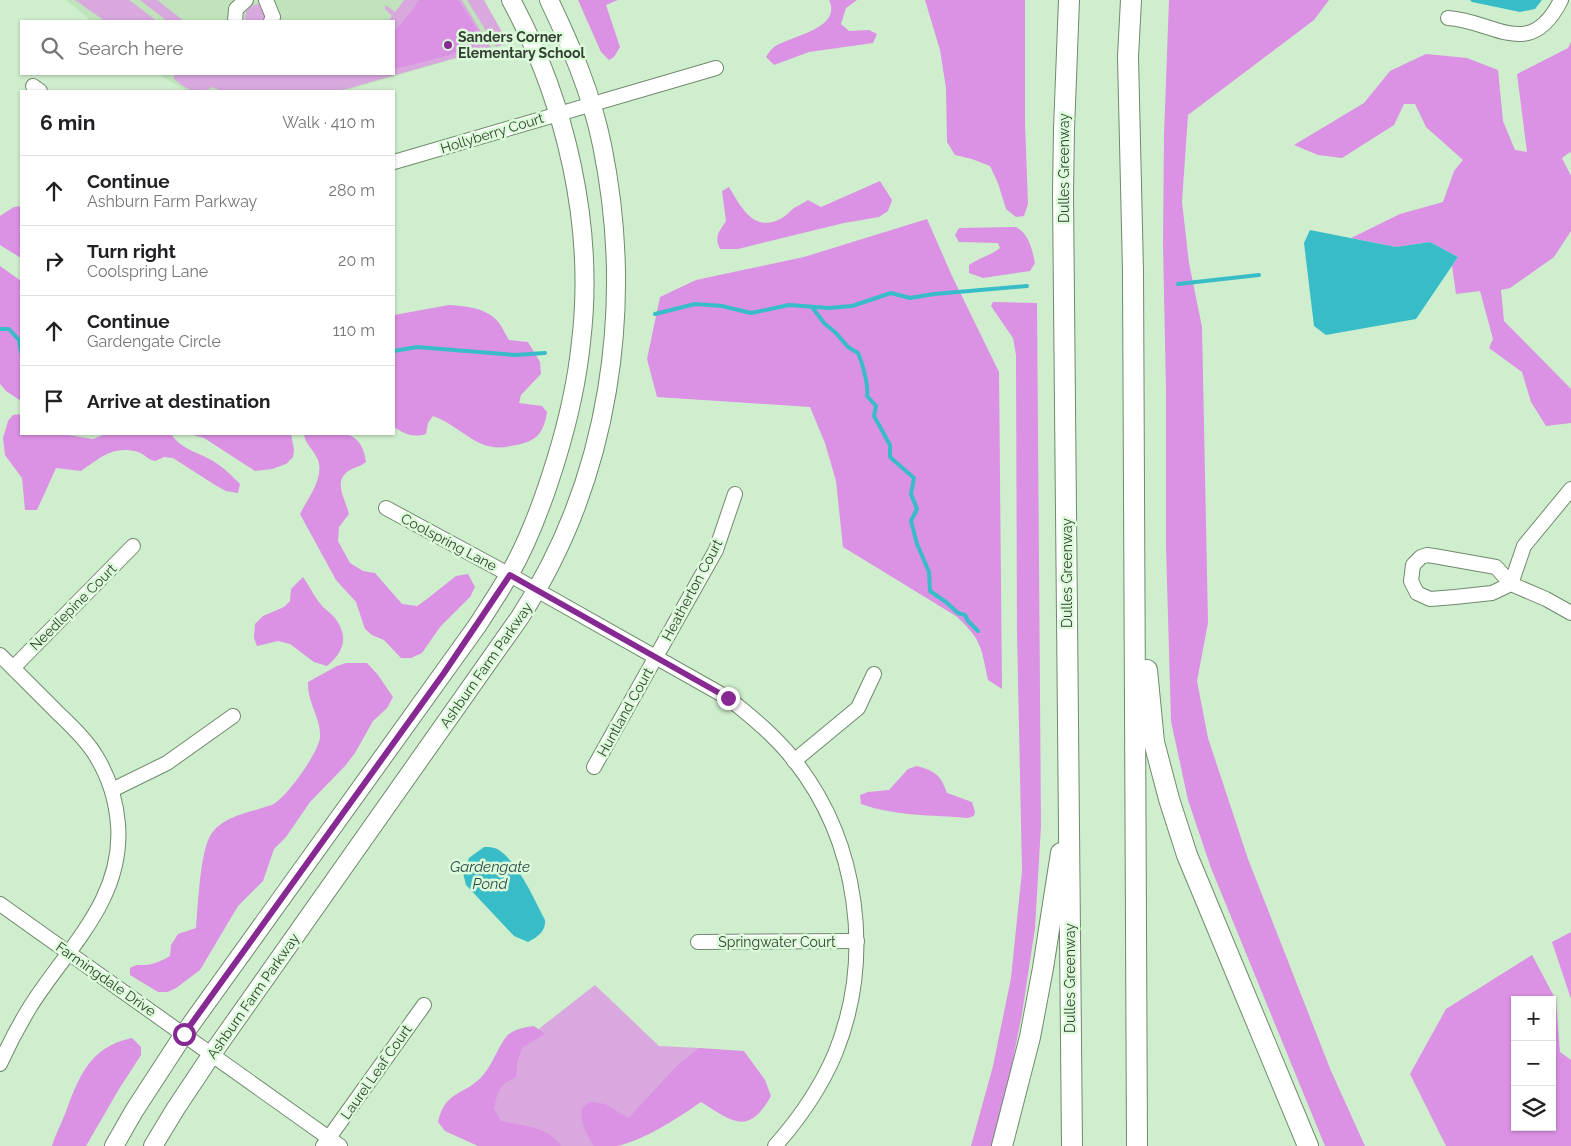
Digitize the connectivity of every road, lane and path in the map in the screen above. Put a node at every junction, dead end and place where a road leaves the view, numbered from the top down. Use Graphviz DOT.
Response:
graph roads {
  1 [pos="246,0"];
  2 [pos="266,0"];
  3 [pos="511,0"];
  4 [pos="549,0"];
  5 [pos="1060,0"];
  6 [pos="1069,0"];
  7 [pos="1131,0"];
  8 [pos="1561,0"];
  9 [pos="1448,18"];
  10 [pos="235,20"];
  11 [pos="272,20"];
  12 [pos="716,68"];
  13 [pos="590,104"];
  14 [pos="558,113"];
  15 [pos="395,162"];
  16 [pos="1064,194"];
  17 [pos="1133,437"];
  18 [pos="1571,489"];
  19 [pos="736,494"];
  20 [pos="386,508"];
  21 [pos="133,546"];
  22 [pos="510,575"];
  23 [pos="1511,584"];
  24 [pos="538,590"];
  25 [pos="1571,613"];
  26 [pos="0,655"];
  27 [pos="656,657"];
  28 [pos="13,668"];
  29 [pos="874,674"];
  30 [pos="232,716"];
  31 [pos="794,760"];
  32 [pos="594,767"];
  33 [pos="112,790"];
  34 [pos="1069,807"];
  35 [pos="0,904"];
  36 [pos="857,941"];
  37 [pos="698,942"];
  38 [pos="68,953"];
  39 [pos="424,1005"];
  40 [pos="184,1034"];
  41 [pos="212,1054"];
  42 [pos="0,1064"];
  43 [pos="1138,1081"];
  44 [pos="331,1143"];
  45 [pos="114,1146"];
  46 [pos="153,1146"];
  47 [pos="775,1146"];
  48 [pos="1002,1146"];
  49 [pos="1072,1146"];
  50 [pos="1137,1146"];
  51 [pos="1150,1146"];
  52 [pos="1308,1146"];
  1 -- 10 [label="street"];
  2 -- 11 [label="street"];
  3 -- 14 [label="main road"];
  4 -- 13 [label="main road, Ashburn Farm Parkway"];
  5 -- 16 [label="highway"];
  6 -- 16 [label="highway, Dulles Greenway"];
  7 -- 17 [label="highway"];
  8 -- 9 [label="street"];
  12 -- 13 [label="street, Hollyberry Court"];
  13 -- 14 [label="street, Hollyberry Court"];
  13 -- 24 [label="main road, Ashburn Farm Parkway"];
  14 -- 15 [label="street, Hollyberry Court"];
  14 -- 22 [label="main road"];
  16 -- 34 [label="highway, Dulles Greenway"];
  17 -- 43 [label="highway"];
  17 -- 52 [label="highway"];
  18 -- 23 [label="street"];
  19 -- 27 [label="street, Heatherton Court"];
  20 -- 22 [label="street, Coolspring Lane"];
  21 -- 28 [label="street, Needlepine Court"];
  22 -- 24 [label="street, Coolspring Lane"];
  22 -- 40 [label="main road"];
  23 -- 23 [label="street"];
  23 -- 25 [label="street"];
  24 -- 27 [label="street, Coolspring Lane"];
  24 -- 41 [label="main road, Ashburn Farm Parkway"];
  26 -- 28 [label="street"];
  27 -- 31 [label="street, Coolspring Lane"];
  27 -- 32 [label="street, Huntland Court"];
  28 -- 33 [label="street"];
  29 -- 31 [label="street"];
  30 -- 33 [label="street"];
  31 -- 36 [label="street, Coolspring Lane"];
  33 -- 38 [label="street"];
  34 -- 48 [label="highway"];
  34 -- 49 [label="highway, Dulles Greenway"];
  35 -- 38 [label="street, Farmingdale Drive"];
  36 -- 37 [label="street, Springwater Court"];
  36 -- 47 [label="street, Coolspring Lane"];
  38 -- 40 [label="street, Farmingdale Drive"];
  38 -- 42 [label="street"];
  39 -- 44 [label="street, Laurel Leaf Court"];
  40 -- 41 [label="street, Farmingdale Drive"];
  40 -- 45 [label="main road"];
  41 -- 44 [label="street, Farmingdale Drive"];
  41 -- 46 [label="main road, Ashburn Farm Parkway"];
  43 -- 50 [label="highway"];
  43 -- 51 [label="highway"];
}
